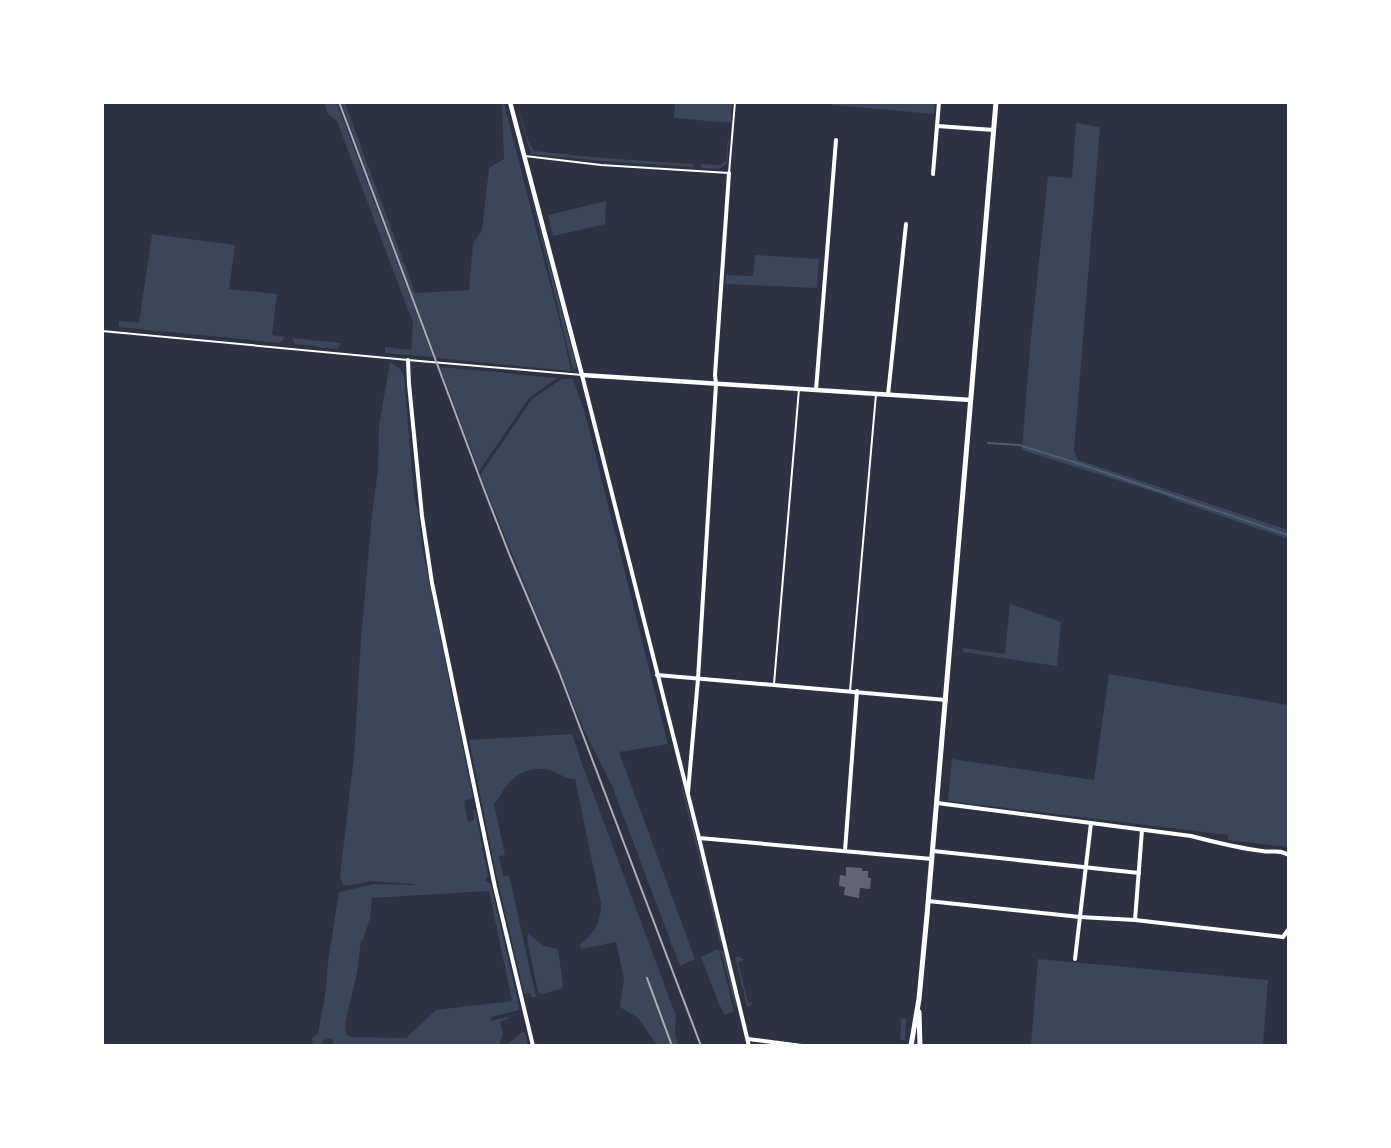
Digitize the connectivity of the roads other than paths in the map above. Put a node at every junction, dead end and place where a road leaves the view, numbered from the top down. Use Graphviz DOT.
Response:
graph roads {
  1 [pos="510,102"];
  2 [pos="734,102"];
  3 [pos="939,102"];
  4 [pos="996,102"];
  5 [pos="937,126"];
  6 [pos="994,130"];
  7 [pos="836,140"];
  8 [pos="525,156"];
  9 [pos="729,173"];
  10 [pos="933,174"];
  11 [pos="906,224"];
  12 [pos="102,330"];
  13 [pos="408,360"];
  14 [pos="582,375"];
  15 [pos="716,384"];
  16 [pos="799,389"];
  17 [pos="816,390"];
  18 [pos="876,394"];
  19 [pos="888,395"];
  20 [pos="971,400"];
  21 [pos="657,675"];
  22 [pos="698,678"];
  23 [pos="774,685"];
  24 [pos="850,691"];
  25 [pos="857,692"];
  26 [pos="946,700"];
  27 [pos="691,764"];
  28 [pos="680,766"];
  29 [pos="688,797"];
  30 [pos="937,803"];
  31 [pos="1091,823"];
  32 [pos="1142,830"];
  33 [pos="699,838"];
  34 [pos="844,851"];
  35 [pos="933,851"];
  36 [pos="1288,855"];
  37 [pos="932,859"];
  38 [pos="1085,868"];
  39 [pos="1138,873"];
  40 [pos="928,901"];
  41 [pos="1080,917"];
  42 [pos="1135,920"];
  43 [pos="1288,930"];
  44 [pos="1075,960"];
  45 [pos="919,999"];
  46 [pos="748,1039"];
  47 [pos="533,1046"];
  48 [pos="749,1046"];
  49 [pos="802,1046"];
  50 [pos="911,1046"];
  51 [pos="920,1046"];
  1 -- 8 [label="street"];
  2 -- 9 [label="lane"];
  3 -- 5 [label="street"];
  4 -- 6 [label="main road"];
  5 -- 6 [label="street"];
  5 -- 10 [label="street"];
  6 -- 20 [label="main road"];
  7 -- 17 [label="street"];
  8 -- 9 [label="lane"];
  8 -- 14 [label="street"];
  9 -- 15 [label="street"];
  11 -- 19 [label="street"];
  12 -- 13 [label="lane"];
  13 -- 14 [label="lane"];
  13 -- 47 [label="street"];
  14 -- 15 [label="street"];
  14 -- 21 [label="street"];
  15 -- 16 [label="street"];
  15 -- 22 [label="street"];
  16 -- 17 [label="street"];
  16 -- 23 [label="lane"];
  17 -- 18 [label="street"];
  18 -- 19 [label="street"];
  18 -- 24 [label="lane"];
  19 -- 20 [label="street"];
  20 -- 26 [label="main road"];
  21 -- 22 [label="street"];
  21 -- 28 [label="street"];
  22 -- 23 [label="street"];
  22 -- 27 [label="street"];
  23 -- 24 [label="street"];
  24 -- 25 [label="street"];
  25 -- 26 [label="street"];
  25 -- 34 [label="street"];
  26 -- 30 [label="main road"];
  27 -- 28 [label="street"];
  27 -- 29 [label="street"];
  28 -- 29 [label="street"];
  29 -- 33 [label="street"];
  30 -- 31 [label="street"];
  30 -- 35 [label="main road"];
  31 -- 32 [label="street"];
  31 -- 38 [label="street"];
  32 -- 36 [label="street"];
  32 -- 39 [label="street"];
  33 -- 34 [label="street"];
  33 -- 46 [label="street"];
  34 -- 37 [label="street"];
  35 -- 37 [label="main road"];
  35 -- 38 [label="street"];
  37 -- 40 [label="main road"];
  38 -- 39 [label="street"];
  38 -- 41 [label="street"];
  39 -- 42 [label="street"];
  40 -- 41 [label="street"];
  40 -- 45 [label="main road"];
  41 -- 42 [label="street"];
  41 -- 44 [label="street"];
  42 -- 43 [label="street"];
  45 -- 50 [label="main road"];
  45 -- 51 [label="main road"];
  46 -- 48 [label="street"];
  46 -- 49 [label="street"];
}
